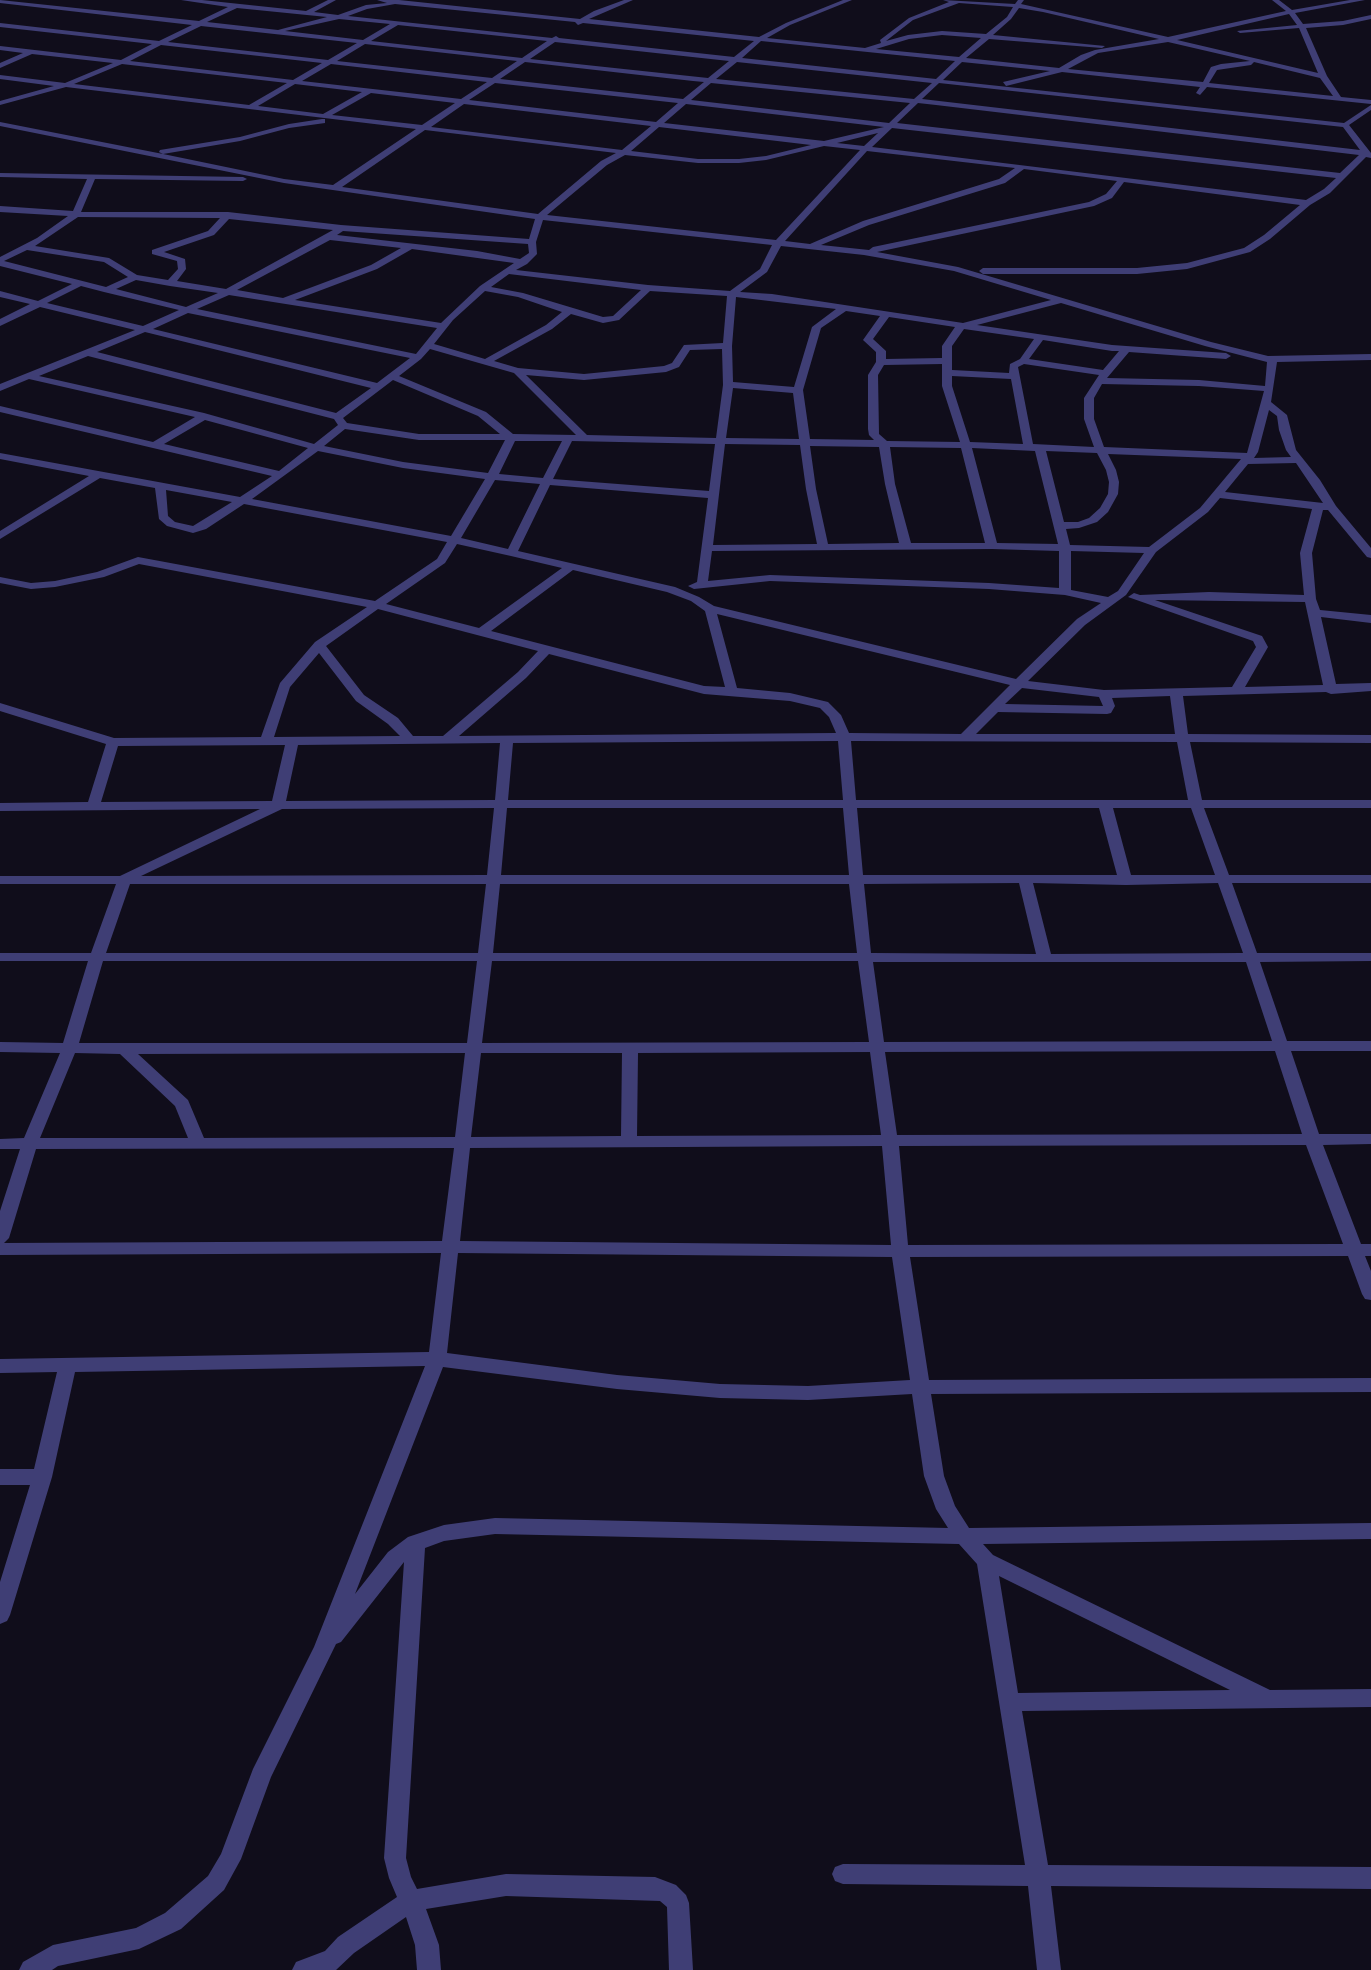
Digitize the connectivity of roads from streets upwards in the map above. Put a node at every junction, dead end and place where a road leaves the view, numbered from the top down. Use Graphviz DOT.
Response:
graph roads {
  1 [pos="184,0"];
  2 [pos="243,0"];
  3 [pos="333,0"];
  4 [pos="380,0"];
  5 [pos="434,0"];
  6 [pos="630,0"];
  7 [pos="849,0"];
  8 [pos="946,0"];
  9 [pos="962,0"];
  10 [pos="1275,0"];
  11 [pos="1362,0"];
  12 [pos="0,1"];
  13 [pos="15,1"];
  14 [pos="401,2"];
  15 [pos="427,3"];
  16 [pos="1020,3"];
  17 [pos="235,5"];
  18 [pos="0,8"];
  19 [pos="416,11"];
  20 [pos="95,12"];
  21 [pos="1291,12"];
  22 [pos="307,13"];
  23 [pos="85,17"];
  24 [pos="338,17"];
  25 [pos="406,17"];
  26 [pos="1371,17"];
  27 [pos="371,20"];
  28 [pos="581,21"];
  29 [pos="397,23"];
  30 [pos="199,24"];
  31 [pos="0,25"];
  32 [pos="300,25"];
  33 [pos="65,26"];
  34 [pos="572,27"];
  35 [pos="1302,27"];
  36 [pos="55,31"];
  37 [pos="272,32"];
  38 [pos="562,34"];
  39 [pos="986,38"];
  40 [pos="760,39"];
  41 [pos="1167,39"];
  42 [pos="552,40"];
  43 [pos="363,42"];
  44 [pos="161,43"];
  45 [pos="1138,46"];
  46 [pos="0,48"];
  47 [pos="864,51"];
  48 [pos="31,52"];
  49 [pos="829,57"];
  50 [pos="817,59"];
  51 [pos="523,60"];
  52 [pos="736,60"];
  53 [pos="959,61"];
  54 [pos="122,62"];
  55 [pos="329,62"];
  56 [pos="1265,62"];
  57 [pos="782,65"];
  58 [pos="0,66"];
  59 [pos="745,70"];
  60 [pos="1059,71"];
  61 [pos="736,73"];
  62 [pos="1323,76"];
  63 [pos="0,77"];
  64 [pos="1132,79"];
  65 [pos="296,81"];
  66 [pos="492,81"];
  67 [pos="710,81"];
  68 [pos="937,81"];
  69 [pos="65,85"];
  70 [pos="1127,86"];
  71 [pos="1205,86"];
  72 [pos="993,87"];
  73 [pos="371,90"];
  74 [pos="1121,93"];
  75 [pos="1339,99"];
  76 [pos="1116,100"];
  77 [pos="0,101"];
  78 [pos="461,101"];
  79 [pos="916,101"];
  80 [pos="1371,102"];
  81 [pos="684,103"];
  82 [pos="251,107"];
  83 [pos="1371,107"];
  84 [pos="1109,108"];
  85 [pos="1189,108"];
  86 [pos="1216,111"];
  87 [pos="324,116"];
  88 [pos="346,118"];
  89 [pos="1211,119"];
  90 [pos="1101,120"];
  91 [pos="0,124"];
  92 [pos="658,124"];
  93 [pos="1345,125"];
  94 [pos="1206,126"];
  95 [pos="888,127"];
  96 [pos="422,128"];
  97 [pos="1098,131"];
  98 [pos="1201,134"];
  99 [pos="1243,139"];
  100 [pos="1091,140"];
  101 [pos="1034,143"];
  102 [pos="827,144"];
  103 [pos="1238,147"];
  104 [pos="1084,148"];
  105 [pos="865,149"];
  106 [pos="1028,151"];
  107 [pos="624,152"];
  108 [pos="153,154"];
  109 [pos="1368,155"];
  110 [pos="1234,156"];
  111 [pos="1020,164"];
  112 [pos="1229,164"];
  113 [pos="0,175"];
  114 [pos="92,177"];
  115 [pos="1344,177"];
  116 [pos="284,181"];
  117 [pos="1121,181"];
  118 [pos="335,188"];
  119 [pos="1307,203"];
  120 [pos="0,209"];
  121 [pos="76,214"];
  122 [pos="228,216"];
  123 [pos="540,217"];
  124 [pos="341,228"];
  125 [pos="329,237"];
  126 [pos="495,239"];
  127 [pos="532,242"];
  128 [pos="777,244"];
  129 [pos="811,246"];
  130 [pos="27,247"];
  131 [pos="409,247"];
  132 [pos="864,252"];
  133 [pos="477,254"];
  134 [pos="0,261"];
  135 [pos="524,262"];
  136 [pos="955,269"];
  137 [pos="506,271"];
  138 [pos="135,277"];
  139 [pos="170,283"];
  140 [pos="80,284"];
  141 [pos="483,288"];
  142 [pos="648,288"];
  143 [pos="107,290"];
  144 [pos="227,292"];
  145 [pos="0,294"];
  146 [pos="732,294"];
  147 [pos="1061,300"];
  148 [pos="284,301"];
  149 [pos="40,303"];
  150 [pos="844,308"];
  151 [pos="188,310"];
  152 [pos="569,311"];
  153 [pos="886,315"];
  154 [pos="0,323"];
  155 [pos="444,326"];
  156 [pos="961,326"];
  157 [pos="145,329"];
  158 [pos="1040,338"];
  159 [pos="428,345"];
  160 [pos="727,346"];
  161 [pos="1126,350"];
  162 [pos="85,352"];
  163 [pos="418,357"];
  164 [pos="1371,357"];
  165 [pos="1272,360"];
  166 [pos="947,361"];
  167 [pos="1023,361"];
  168 [pos="486,362"];
  169 [pos="882,362"];
  170 [pos="516,371"];
  171 [pos="947,373"];
  172 [pos="27,376"];
  173 [pos="1014,376"];
  174 [pos="393,377"];
  175 [pos="1103,377"];
  176 [pos="728,384"];
  177 [pos="380,387"];
  178 [pos="0,388"];
  179 [pos="1270,389"];
  180 [pos="798,390"];
  181 [pos="1267,404"];
  182 [pos="0,410"];
  183 [pos="204,416"];
  184 [pos="340,422"];
  185 [pos="511,438"];
  186 [pos="585,438"];
  187 [pos="568,439"];
  188 [pos="723,441"];
  189 [pos="804,442"];
  190 [pos="885,443"];
  191 [pos="155,445"];
  192 [pos="966,445"];
  193 [pos="318,448"];
  194 [pos="1035,449"];
  195 [pos="1101,451"];
  196 [pos="0,456"];
  197 [pos="1248,459"];
  198 [pos="1298,460"];
  199 [pos="97,475"];
  200 [pos="281,475"];
  201 [pos="492,477"];
  202 [pos="548,480"];
  203 [pos="160,487"];
  204 [pos="1218,494"];
  205 [pos="715,495"];
  206 [pos="239,502"];
  207 [pos="1324,506"];
  208 [pos="1060,526"];
  209 [pos="0,536"];
  210 [pos="455,540"];
  211 [pos="992,546"];
  212 [pos="823,547"];
  213 [pos="906,547"];
  214 [pos="706,548"];
  215 [pos="1065,548"];
  216 [pos="1152,550"];
  217 [pos="511,553"];
  218 [pos="1371,555"];
  219 [pos="569,568"];
  220 [pos="0,580"];
  221 [pos="702,585"];
  222 [pos="671,589"];
  223 [pos="1065,592"];
  224 [pos="1128,595"];
  225 [pos="1310,599"];
  226 [pos="1109,602"];
  227 [pos="375,604"];
  228 [pos="710,609"];
  229 [pos="1315,613"];
  230 [pos="1371,619"];
  231 [pos="482,632"];
  232 [pos="319,645"];
  233 [pos="547,649"];
  234 [pos="1020,684"];
  235 [pos="1371,687"];
  236 [pos="1331,690"];
  237 [pos="732,691"];
  238 [pos="1236,691"];
  239 [pos="1176,693"];
  240 [pos="1104,694"];
  241 [pos="0,707"];
  242 [pos="993,708"];
  243 [pos="844,737"];
  244 [pos="1182,737"];
  245 [pos="409,739"];
  246 [pos="447,739"];
  247 [pos="507,739"];
  248 [pos="963,739"];
  249 [pos="1371,739"];
  250 [pos="267,740"];
  251 [pos="293,740"];
  252 [pos="113,742"];
  253 [pos="500,804"];
  254 [pos="1105,804"];
  255 [pos="1196,804"];
  256 [pos="1371,804"];
  257 [pos="851,805"];
  258 [pos="278,806"];
  259 [pos="0,807"];
  260 [pos="93,807"];
  261 [pos="125,878"];
  262 [pos="494,878"];
  263 [pos="1371,879"];
  264 [pos="0,880"];
  265 [pos="857,880"];
  266 [pos="1025,880"];
  267 [pos="1224,880"];
  268 [pos="1126,881"];
  269 [pos="0,957"];
  270 [pos="97,957"];
  271 [pos="483,957"];
  272 [pos="866,957"];
  273 [pos="1371,957"];
  274 [pos="1252,958"];
  275 [pos="1045,959"];
  276 [pos="1371,1046"];
  277 [pos="0,1047"];
  278 [pos="70,1047"];
  279 [pos="474,1047"];
  280 [pos="630,1047"];
  281 [pos="1280,1047"];
  282 [pos="876,1048"];
  283 [pos="124,1049"];
  284 [pos="1312,1138"];
  285 [pos="1371,1139"];
  286 [pos="629,1140"];
  287 [pos="464,1141"];
  288 [pos="890,1142"];
  289 [pos="198,1143"];
  290 [pos="0,1144"];
  291 [pos="30,1144"];
  292 [pos="0,1238"];
  293 [pos="450,1247"];
  294 [pos="0,1249"];
  295 [pos="1363,1250"];
  296 [pos="900,1251"];
  297 [pos="1371,1294"];
  298 [pos="437,1359"];
  299 [pos="68,1364"];
  300 [pos="0,1366"];
  301 [pos="1371,1385"];
  302 [pos="919,1387"];
  303 [pos="0,1477"];
  304 [pos="42,1477"];
  305 [pos="1371,1531"];
  306 [pos="964,1536"];
  307 [pos="416,1544"];
  308 [pos="986,1561"];
  309 [pos="0,1615"];
  310 [pos="324,1648"];
  311 [pos="1371,1698"];
  312 [pos="1269,1699"];
  313 [pos="1009,1702"];
  314 [pos="843,1874"];
  315 [pos="1038,1874"];
  316 [pos="1371,1878"];
  317 [pos="411,1901"];
  318 [pos="31,1970"];
  319 [pos="304,1970"];
  320 [pos="429,1970"];
  321 [pos="681,1970"];
  322 [pos="1049,1970"];
  1 -- 17 [label="street"];
  2 -- 17 [label="street"];
  3 -- 22 [label="street"];
  4 -- 14 [label="street"];
  5 -- 15 [label="street"];
  6 -- 28 [label="street"];
  7 -- 40 [label="street"];
  8 -- 9 [label="street"];
  9 -- 16 [label="street"];
  9 -- 47 [label="street"];
  10 -- 21 [label="street"];
  11 -- 21 [label="street"];
  12 -- 13 [label="street"];
  13 -- 18 [label="street"];
  13 -- 20 [label="street"];
  14 -- 15 [label="street"];
  14 -- 24 [label="street"];
  15 -- 19 [label="street"];
  15 -- 28 [label="street"];
  16 -- 39 [label="street"];
  16 -- 41 [label="street"];
  17 -- 22 [label="street"];
  17 -- 30 [label="street"];
  20 -- 23 [label="street"];
  20 -- 30 [label="street"];
  21 -- 35 [label="street"];
  21 -- 41 [label="street"];
  22 -- 24 [label="street"];
  22 -- 37 [label="street"];
  24 -- 27 [label="street"];
  24 -- 32 [label="street"];
  25 -- 29 [label="street"];
  26 -- 35 [label="street"];
  27 -- 29 [label="street"];
  27 -- 32 [label="street"];
  28 -- 34 [label="street"];
  28 -- 40 [label="street"];
  29 -- 42 [label="street"];
  29 -- 43 [label="street"];
  30 -- 37 [label="street"];
  30 -- 44 [label="street"];
  31 -- 36 [label="street"];
  32 -- 37 [label="street"];
  33 -- 36 [label="street"];
  35 -- 41 [label="street"];
  35 -- 62 [label="street"];
  36 -- 44 [label="street"];
  37 -- 43 [label="street"];
  38 -- 42 [label="street"];
  39 -- 45 [label="street"];
  39 -- 47 [label="street"];
  39 -- 53 [label="street"];
  40 -- 47 [label="street"];
  40 -- 52 [label="street"];
  41 -- 45 [label="street"];
  41 -- 56 [label="street"];
  42 -- 51 [label="street"];
  42 -- 52 [label="street"];
  43 -- 51 [label="street"];
  43 -- 55 [label="street"];
  44 -- 54 [label="street"];
  44 -- 55 [label="street"];
  45 -- 60 [label="street"];
  46 -- 48 [label="street"];
  47 -- 49 [label="street"];
  47 -- 53 [label="street"];
  48 -- 54 [label="street"];
  48 -- 58 [label="street"];
  50 -- 57 [label="street"];
  51 -- 66 [label="street"];
  51 -- 67 [label="street"];
  52 -- 57 [label="street"];
  52 -- 67 [label="street"];
  53 -- 60 [label="street"];
  53 -- 68 [label="street"];
  54 -- 65 [label="street"];
  54 -- 69 [label="street"];
  55 -- 65 [label="street"];
  55 -- 66 [label="street"];
  56 -- 62 [label="street"];
  56 -- 71 [label="street"];
  57 -- 59 [label="street"];
  57 -- 68 [label="street"];
  60 -- 64 [label="street"];
  60 -- 72 [label="street"];
  61 -- 67 [label="street"];
  62 -- 75 [label="street"];
  63 -- 69 [label="street"];
  64 -- 70 [label="street"];
  64 -- 71 [label="street"];
  65 -- 73 [label="street"];
  65 -- 82 [label="street"];
  66 -- 78 [label="street"];
  66 -- 81 [label="street"];
  67 -- 79 [label="street"];
  67 -- 81 [label="street"];
  68 -- 72 [label="street"];
  68 -- 79 [label="street"];
  69 -- 77 [label="street"];
  69 -- 82 [label="street"];
  71 -- 75 [label="street"];
  71 -- 85 [label="street"];
  72 -- 76 [label="street"];
  73 -- 78 [label="street"];
  73 -- 87 [label="street"];
  74 -- 76 [label="street"];
  75 -- 80 [label="street"];
  76 -- 84 [label="street"];
  76 -- 85 [label="street"];
  78 -- 92 [label="street"];
  78 -- 96 [label="street"];
  79 -- 90 [label="street"];
  79 -- 95 [label="street"];
  81 -- 92 [label="street"];
  81 -- 95 [label="street"];
  82 -- 87 [label="street"];
  83 -- 93 [label="street"];
  85 -- 86 [label="street"];
  86 -- 89 [label="street"];
  86 -- 93 [label="street"];
  87 -- 88 [label="street"];
  88 -- 96 [label="street"];
  88 -- 108 [label="street"];
  90 -- 97 [label="street"];
  90 -- 98 [label="street"];
  91 -- 108 [label="street"];
  92 -- 102 [label="street"];
  92 -- 107 [label="street"];
  93 -- 109 [label="street"];
  94 -- 98 [label="street"];
  95 -- 101 [label="street"];
  95 -- 102 [label="street"];
  95 -- 105 [label="street"];
  96 -- 107 [label="street"];
  96 -- 118 [label="street"];
  98 -- 99 [label="street"];
  99 -- 103 [label="street"];
  99 -- 109 [label="street"];
  100 -- 104 [label="street"];
  101 -- 104 [label="street"];
  101 -- 106 [label="street"];
  102 -- 105 [label="street"];
  102 -- 107 [label="street"];
  104 -- 112 [label="street"];
  105 -- 111 [label="street"];
  105 -- 128 [label="street"];
  107 -- 123 [label="street"];
  108 -- 116 [label="street"];
  109 -- 115 [label="street"];
  110 -- 112 [label="street"];
  111 -- 117 [label="street"];
  111 -- 129 [label="street"];
  112 -- 115 [label="street"];
  113 -- 114 [label="street"];
  114 -- 116 [label="street"];
  114 -- 121 [label="street"];
  115 -- 119 [label="street"];
  116 -- 118 [label="street"];
  117 -- 119 [label="street"];
  117 -- 132 [label="street"];
  118 -- 123 [label="street"];
  119 -- 136 [label="street"];
  120 -- 121 [label="street"];
  121 -- 122 [label="street"];
  121 -- 130 [label="street"];
  122 -- 124 [label="street"];
  122 -- 139 [label="street"];
  123 -- 127 [label="street"];
  123 -- 128 [label="street"];
  124 -- 125 [label="street"];
  124 -- 126 [label="street"];
  125 -- 131 [label="street"];
  125 -- 144 [label="street"];
  126 -- 127 [label="street"];
  126 -- 133 [label="street"];
  127 -- 135 [label="street"];
  128 -- 129 [label="street"];
  128 -- 146 [label="street"];
  129 -- 132 [label="street"];
  130 -- 134 [label="street"];
  130 -- 138 [label="street"];
  131 -- 133 [label="street"];
  131 -- 148 [label="street"];
  132 -- 136 [label="street"];
  133 -- 135 [label="street"];
  134 -- 140 [label="street"];
  135 -- 137 [label="street"];
  136 -- 147 [label="street"];
  137 -- 141 [label="street"];
  137 -- 142 [label="street"];
  138 -- 139 [label="street"];
  138 -- 143 [label="street"];
  139 -- 144 [label="street"];
  140 -- 143 [label="street"];
  140 -- 149 [label="street"];
  141 -- 152 [label="street"];
  141 -- 155 [label="street"];
  142 -- 146 [label="street"];
  142 -- 152 [label="street"];
  143 -- 151 [label="street"];
  144 -- 148 [label="street"];
  144 -- 151 [label="street"];
  145 -- 149 [label="street"];
  146 -- 150 [label="street"];
  146 -- 160 [label="street"];
  147 -- 156 [label="street"];
  147 -- 165 [label="street"];
  148 -- 155 [label="street"];
  149 -- 154 [label="street"];
  149 -- 157 [label="street"];
  150 -- 153 [label="street"];
  150 -- 180 [label="street"];
  151 -- 157 [label="street"];
  151 -- 163 [label="street"];
  152 -- 168 [label="street"];
  153 -- 156 [label="street"];
  153 -- 169 [label="street"];
  155 -- 159 [label="street"];
  156 -- 158 [label="street"];
  156 -- 166 [label="street"];
  157 -- 162 [label="street"];
  157 -- 177 [label="street"];
  158 -- 161 [label="street"];
  158 -- 167 [label="street"];
  159 -- 163 [label="street"];
  159 -- 168 [label="street"];
  160 -- 170 [label="street"];
  160 -- 176 [label="street"];
  161 -- 165 [label="street"];
  161 -- 175 [label="street"];
  162 -- 172 [label="street"];
  162 -- 184 [label="street"];
  163 -- 174 [label="street"];
  164 -- 165 [label="street"];
  165 -- 179 [label="street"];
  166 -- 169 [label="street"];
  166 -- 171 [label="street"];
  167 -- 173 [label="street"];
  167 -- 175 [label="street"];
  168 -- 170 [label="street"];
  169 -- 190 [label="street"];
  170 -- 186 [label="street"];
  171 -- 173 [label="street"];
  171 -- 192 [label="street"];
  172 -- 178 [label="street"];
  172 -- 183 [label="street"];
  173 -- 194 [label="street"];
  174 -- 177 [label="street"];
  174 -- 185 [label="street"];
  175 -- 179 [label="street"];
  175 -- 195 [label="street"];
  176 -- 180 [label="street"];
  176 -- 188 [label="street"];
  177 -- 184 [label="street"];
  179 -- 181 [label="street"];
  180 -- 189 [label="street"];
  181 -- 197 [label="street"];
  181 -- 198 [label="street"];
  182 -- 191 [label="street"];
  183 -- 191 [label="street"];
  183 -- 193 [label="street"];
  184 -- 185 [label="street"];
  184 -- 193 [label="street"];
  185 -- 187 [label="street"];
  185 -- 201 [label="street"];
  186 -- 187 [label="street"];
  186 -- 188 [label="street"];
  187 -- 202 [label="street"];
  188 -- 189 [label="street"];
  188 -- 205 [label="street"];
  189 -- 190 [label="street"];
  189 -- 212 [label="street"];
  190 -- 192 [label="street"];
  190 -- 213 [label="street"];
  191 -- 200 [label="street"];
  192 -- 194 [label="street"];
  192 -- 211 [label="street"];
  193 -- 200 [label="street"];
  193 -- 201 [label="street"];
  194 -- 195 [label="street"];
  194 -- 208 [label="street"];
  195 -- 197 [label="street"];
  195 -- 208 [label="street"];
  196 -- 199 [label="street"];
  197 -- 198 [label="street"];
  197 -- 204 [label="street"];
  198 -- 207 [label="street"];
  199 -- 203 [label="street"];
  199 -- 209 [label="street"];
  200 -- 206 [label="street"];
  201 -- 202 [label="street"];
  201 -- 210 [label="street"];
  202 -- 205 [label="street"];
  202 -- 217 [label="street"];
  203 -- 206 [label="street"];
  203 -- 206 [label="street"];
  204 -- 207 [label="street"];
  204 -- 216 [label="street"];
  205 -- 214 [label="street"];
  206 -- 210 [label="street"];
  207 -- 218 [label="street"];
  207 -- 225 [label="street"];
  208 -- 215 [label="street"];
  210 -- 217 [label="street"];
  210 -- 227 [label="street"];
  211 -- 213 [label="street"];
  211 -- 215 [label="street"];
  212 -- 213 [label="street"];
  212 -- 214 [label="street"];
  214 -- 221 [label="street"];
  215 -- 216 [label="street"];
  215 -- 223 [label="street"];
  216 -- 224 [label="street"];
  217 -- 219 [label="street"];
  219 -- 222 [label="street"];
  219 -- 231 [label="street"];
  220 -- 227 [label="street"];
  221 -- 222 [label="street"];
  221 -- 223 [label="street"];
  222 -- 228 [label="street"];
  223 -- 226 [label="street"];
  224 -- 225 [label="street"];
  224 -- 226 [label="street"];
  224 -- 238 [label="street"];
  225 -- 229 [label="street"];
  226 -- 234 [label="street"];
  227 -- 231 [label="street"];
  227 -- 232 [label="street"];
  228 -- 234 [label="street"];
  228 -- 237 [label="street"];
  229 -- 230 [label="street"];
  229 -- 236 [label="street"];
  231 -- 233 [label="street"];
  232 -- 245 [label="street"];
  232 -- 250 [label="street"];
  233 -- 237 [label="street"];
  233 -- 246 [label="street"];
  234 -- 240 [label="street"];
  234 -- 242 [label="street"];
  235 -- 236 [label="street"];
  236 -- 238 [label="street"];
  237 -- 243 [label="street"];
  238 -- 239 [label="street"];
  239 -- 240 [label="street"];
  239 -- 244 [label="street"];
  240 -- 242 [label="street"];
  241 -- 252 [label="street"];
  242 -- 248 [label="street"];
  243 -- 247 [label="street"];
  243 -- 248 [label="street"];
  243 -- 257 [label="street"];
  244 -- 248 [label="street"];
  244 -- 249 [label="street"];
  244 -- 255 [label="street"];
  245 -- 246 [label="street"];
  245 -- 251 [label="street"];
  246 -- 247 [label="street"];
  247 -- 253 [label="street"];
  250 -- 251 [label="street"];
  250 -- 252 [label="street"];
  251 -- 258 [label="street"];
  252 -- 260 [label="street"];
  253 -- 257 [label="street"];
  253 -- 258 [label="street"];
  253 -- 262 [label="street"];
  254 -- 255 [label="street"];
  254 -- 257 [label="street"];
  254 -- 268 [label="street"];
  255 -- 256 [label="street"];
  255 -- 267 [label="street"];
  257 -- 265 [label="street"];
  258 -- 260 [label="street"];
  258 -- 261 [label="street"];
  259 -- 260 [label="street"];
  261 -- 262 [label="street"];
  261 -- 264 [label="street"];
  261 -- 270 [label="street"];
  262 -- 265 [label="street"];
  262 -- 271 [label="street"];
  263 -- 267 [label="street"];
  265 -- 266 [label="street"];
  265 -- 272 [label="street"];
  266 -- 268 [label="street"];
  266 -- 275 [label="street"];
  267 -- 268 [label="street"];
  267 -- 274 [label="street"];
  269 -- 270 [label="street"];
  270 -- 271 [label="street"];
  270 -- 278 [label="street"];
  271 -- 272 [label="street"];
  271 -- 279 [label="street"];
  272 -- 275 [label="street"];
  272 -- 282 [label="street"];
  273 -- 274 [label="street"];
  274 -- 275 [label="street"];
  274 -- 281 [label="street"];
  276 -- 281 [label="street"];
  277 -- 278 [label="street"];
  278 -- 283 [label="street"];
  278 -- 291 [label="street"];
  279 -- 280 [label="street"];
  279 -- 283 [label="street"];
  279 -- 287 [label="street"];
  280 -- 282 [label="street"];
  280 -- 286 [label="street"];
  281 -- 282 [label="street"];
  281 -- 284 [label="street"];
  282 -- 288 [label="street"];
  283 -- 289 [label="street"];
  284 -- 285 [label="street"];
  284 -- 288 [label="street"];
  284 -- 295 [label="street"];
  286 -- 287 [label="street"];
  286 -- 288 [label="street"];
  287 -- 289 [label="street"];
  287 -- 293 [label="street"];
  288 -- 296 [label="street"];
  289 -- 291 [label="street"];
  290 -- 291 [label="street"];
  291 -- 292 [label="street"];
  293 -- 294 [label="street"];
  293 -- 296 [label="street"];
  293 -- 298 [label="street"];
  295 -- 296 [label="street"];
  295 -- 297 [label="street"];
  296 -- 302 [label="street"];
  298 -- 299 [label="street"];
  298 -- 302 [label="street"];
  298 -- 310 [label="street"];
  299 -- 300 [label="street"];
  299 -- 304 [label="street"];
  301 -- 302 [label="street"];
  302 -- 306 [label="street"];
  303 -- 304 [label="street"];
  304 -- 309 [label="street"];
  305 -- 306 [label="street"];
  306 -- 307 [label="street"];
  306 -- 308 [label="street"];
  307 -- 310 [label="street"];
  307 -- 317 [label="street"];
  308 -- 312 [label="street"];
  308 -- 313 [label="street"];
  310 -- 318 [label="street"];
  311 -- 312 [label="street"];
  312 -- 313 [label="street"];
  313 -- 315 [label="street"];
  314 -- 315 [label="street"];
  315 -- 316 [label="street"];
  315 -- 322 [label="street"];
  317 -- 319 [label="street"];
  317 -- 320 [label="street"];
  317 -- 321 [label="street"];
}
